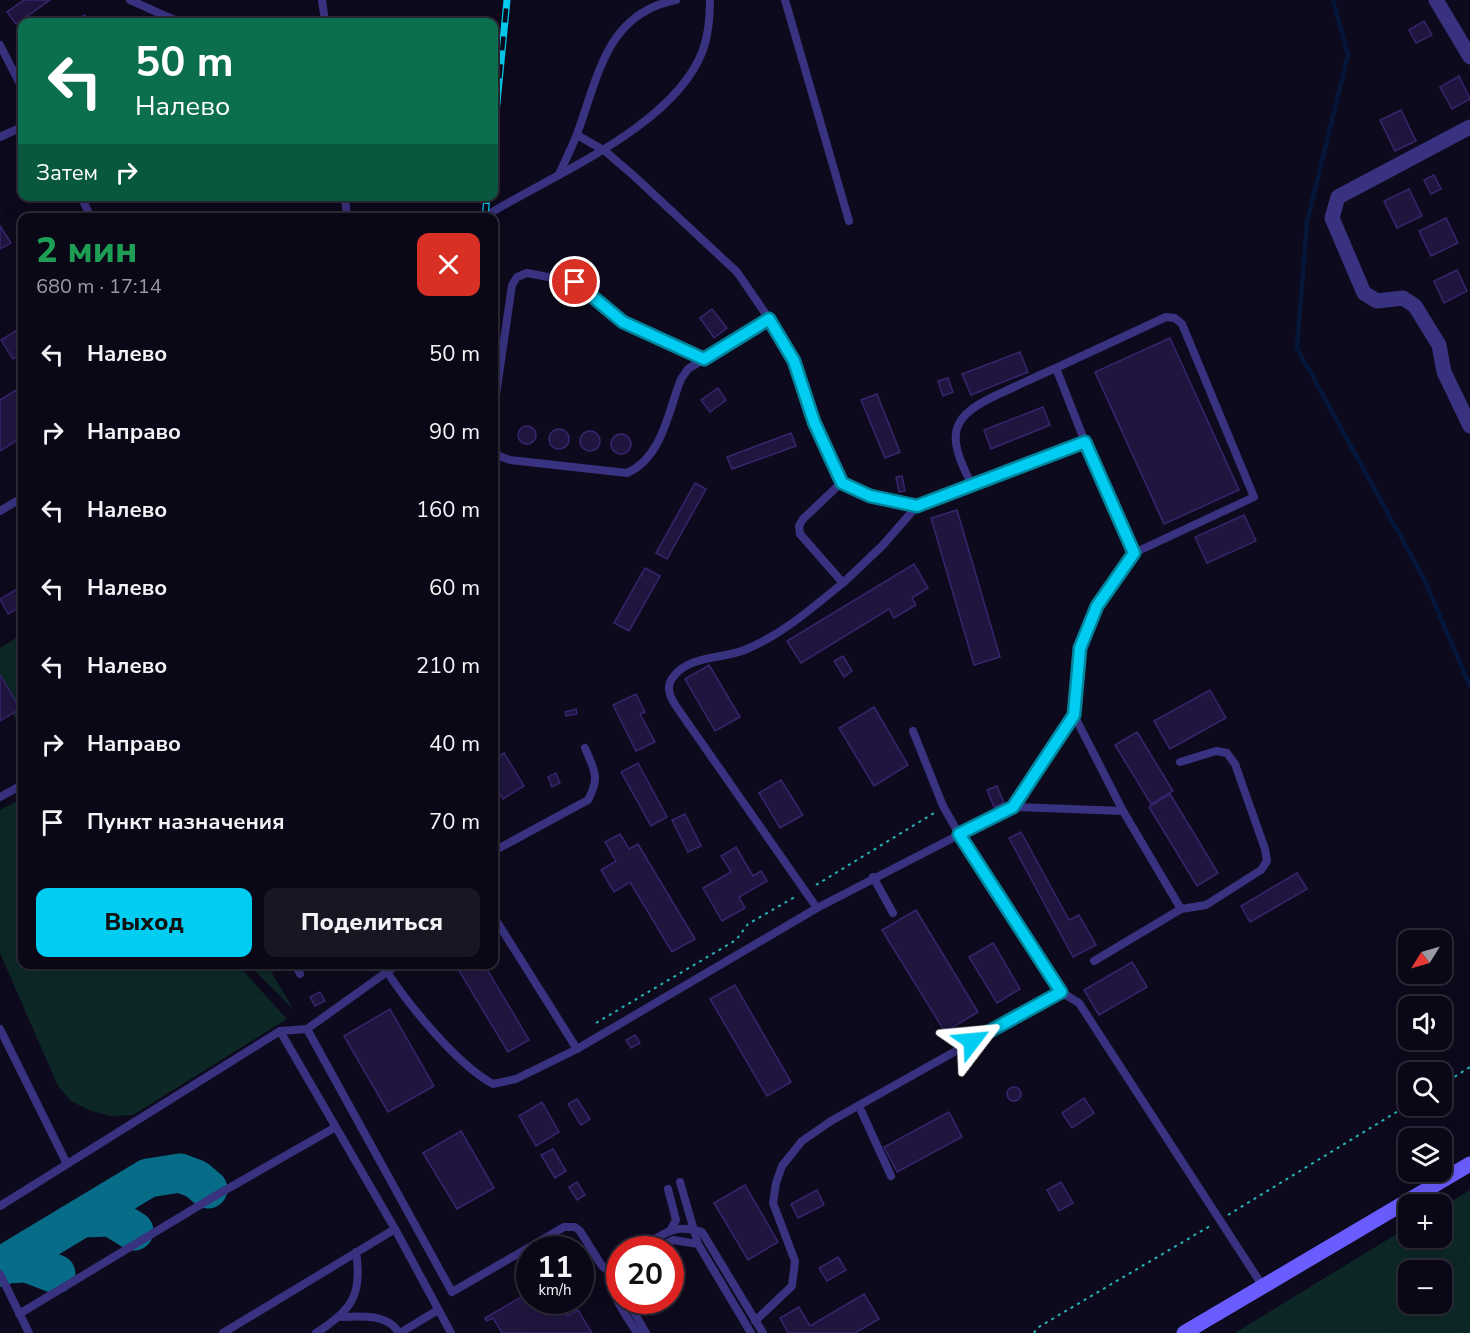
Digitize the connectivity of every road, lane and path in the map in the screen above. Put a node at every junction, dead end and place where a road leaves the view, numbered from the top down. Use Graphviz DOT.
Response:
graph roads {
  1 [pos="130,0"];
  2 [pos="322,0"];
  3 [pos="676,0"];
  4 [pos="710,0"];
  5 [pos="785,0"];
  6 [pos="1436,0"];
  7 [pos="170,18"];
  8 [pos="324,18"];
  9 [pos="0,45"];
  10 [pos="1470,57"];
  11 [pos="18,80"];
  12 [pos="1470,127"];
  13 [pos="18,129"];
  14 [pos="577,135"];
  15 [pos="0,137"];
  16 [pos="605,151"];
  17 [pos="560,172"];
  18 [pos="490,213"];
  19 [pos="849,221"];
  20 [pos="769,319"];
  21 [pos="704,359"];
  22 [pos="1056,368"];
  23 [pos="498,381"];
  24 [pos="1470,426"];
  25 [pos="1085,442"];
  26 [pos="498,455"];
  27 [pos="842,483"];
  28 [pos="971,483"];
  29 [pos="18,500"];
  30 [pos="917,506"];
  31 [pos="0,511"];
  32 [pos="1134,553"];
  33 [pos="843,583"];
  34 [pos="1074,715"];
  35 [pos="913,731"];
  36 [pos="585,748"];
  37 [pos="1180,762"];
  38 [pos="18,787"];
  39 [pos="0,795"];
  40 [pos="943,806"];
  41 [pos="1013,807"];
  42 [pos="1123,811"];
  43 [pos="959,834"];
  44 [pos="498,849"];
  45 [pos="873,877"];
  46 [pos="805,891"];
  47 [pos="817,908"];
  48 [pos="1181,909"];
  49 [pos="893,914"];
  50 [pos="498,924"];
  51 [pos="1094,961"];
  52 [pos="298,969"];
  53 [pos="383,969"];
  54 [pos="385,969"];
  55 [pos="300,974"];
  56 [pos="1061,992"];
  57 [pos="593,1028"];
  58 [pos="0,1029"];
  59 [pos="307,1029"];
  60 [pos="280,1031"];
  61 [pos="577,1049"];
  62 [pos="1470,1067"];
  63 [pos="1452,1079"];
  64 [pos="859,1106"];
  65 [pos="334,1128"];
  66 [pos="67,1164"];
  67 [pos="1470,1164"];
  68 [pos="891,1176"];
  69 [pos="680,1182"];
  70 [pos="668,1189"];
  71 [pos="0,1206"];
  72 [pos="394,1229"];
  73 [pos="672,1229"];
  74 [pos="698,1231"];
  75 [pos="661,1236"];
  76 [pos="667,1236"];
  77 [pos="684,1240"];
  78 [pos="698,1244"];
  79 [pos="356,1252"];
  80 [pos="606,1269"];
  81 [pos="0,1274"];
  82 [pos="1262,1285"];
  83 [pos="438,1310"];
  84 [pos="19,1314"];
  85 [pos="626,1314"];
  86 [pos="635,1314"];
  87 [pos="1214,1315"];
  88 [pos="342,1317"];
  89 [pos="755,1321"];
  90 [pos="29,1333"];
  91 [pos="223,1333"];
  92 [pos="316,1333"];
  93 [pos="400,1333"];
  94 [pos="451,1333"];
  95 [pos="637,1333"];
  96 [pos="646,1333"];
  97 [pos="751,1333"];
  98 [pos="763,1333"];
  99 [pos="1184,1333"];
  100 [pos="1203,1333"];
  1 -- 7 [label="lane"];
  2 -- 8 [label="lane"];
  3 -- 14 [label="lane"];
  4 -- 16 [label="lane"];
  5 -- 19 [label="lane"];
  6 -- 10 [label="street"];
  9 -- 11 [label="lane"];
  12 -- 24 [label="street"];
  13 -- 15 [label="lane"];
  14 -- 16 [label="lane"];
  14 -- 17 [label="lane"];
  16 -- 17 [label="lane"];
  16 -- 20 [label="lane"];
  17 -- 18 [label="lane"];
  20 -- 21 [label="lane"];
  20 -- 27 [label="lane"];
  21 -- 23 [label="lane"];
  21 -- 26 [label="lane"];
  22 -- 25 [label="lane"];
  22 -- 28 [label="lane"];
  22 -- 32 [label="lane"];
  25 -- 28 [label="lane"];
  25 -- 32 [label="lane"];
  27 -- 30 [label="lane"];
  27 -- 33 [label="lane"];
  28 -- 30 [label="lane"];
  29 -- 31 [label="lane"];
  30 -- 33 [label="lane"];
  32 -- 34 [label="lane"];
  33 -- 46 [label="lane"];
  34 -- 41 [label="lane"];
  34 -- 42 [label="lane"];
  35 -- 40 [label="lane"];
  36 -- 44 [label="lane"];
  37 -- 48 [label="lane"];
  38 -- 39 [label="lane"];
  40 -- 43 [label="lane"];
  40 -- 46 [label="path"];
  41 -- 42 [label="lane"];
  41 -- 43 [label="lane"];
  42 -- 48 [label="lane"];
  43 -- 45 [label="lane"];
  43 -- 56 [label="lane"];
  45 -- 47 [label="lane"];
  45 -- 49 [label="lane"];
  46 -- 47 [label="lane"];
  46 -- 57 [label="path"];
  47 -- 61 [label="lane"];
  48 -- 51 [label="lane"];
  50 -- 61 [label="lane"];
  52 -- 55 [label="lane"];
  53 -- 59 [label="lane"];
  54 -- 61 [label="lane"];
  56 -- 64 [label="lane"];
  56 -- 82 [label="lane"];
  58 -- 66 [label="lane"];
  59 -- 60 [label="lane"];
  59 -- 80 [label="lane"];
  60 -- 65 [label="lane"];
  60 -- 66 [label="lane"];
  62 -- 63 [label="path"];
  64 -- 68 [label="lane"];
  64 -- 89 [label="lane"];
  65 -- 72 [label="lane"];
  65 -- 84 [label="lane"];
  66 -- 71 [label="lane"];
  67 -- 82 [label="main road"];
  69 -- 74 [label="lane"];
  70 -- 73 [label="lane"];
  72 -- 79 [label="lane"];
  72 -- 83 [label="lane"];
  73 -- 74 [label="lane"];
  73 -- 75 [label="lane"];
  73 -- 76 [label="lane"];
  74 -- 78 [label="lane"];
  74 -- 89 [label="lane"];
  77 -- 78 [label="lane"];
  78 -- 97 [label="lane"];
  79 -- 88 [label="lane"];
  79 -- 91 [label="lane"];
  81 -- 84 [label="lane"];
  82 -- 87 [label="main road"];
  83 -- 93 [label="lane"];
  83 -- 94 [label="lane"];
  84 -- 90 [label="lane"];
  85 -- 95 [label="lane"];
  86 -- 96 [label="lane"];
  87 -- 99 [label="main road"];
  87 -- 100 [label="main road"];
  88 -- 92 [label="lane"];
  88 -- 93 [label="lane"];
  89 -- 98 [label="lane"];
}
